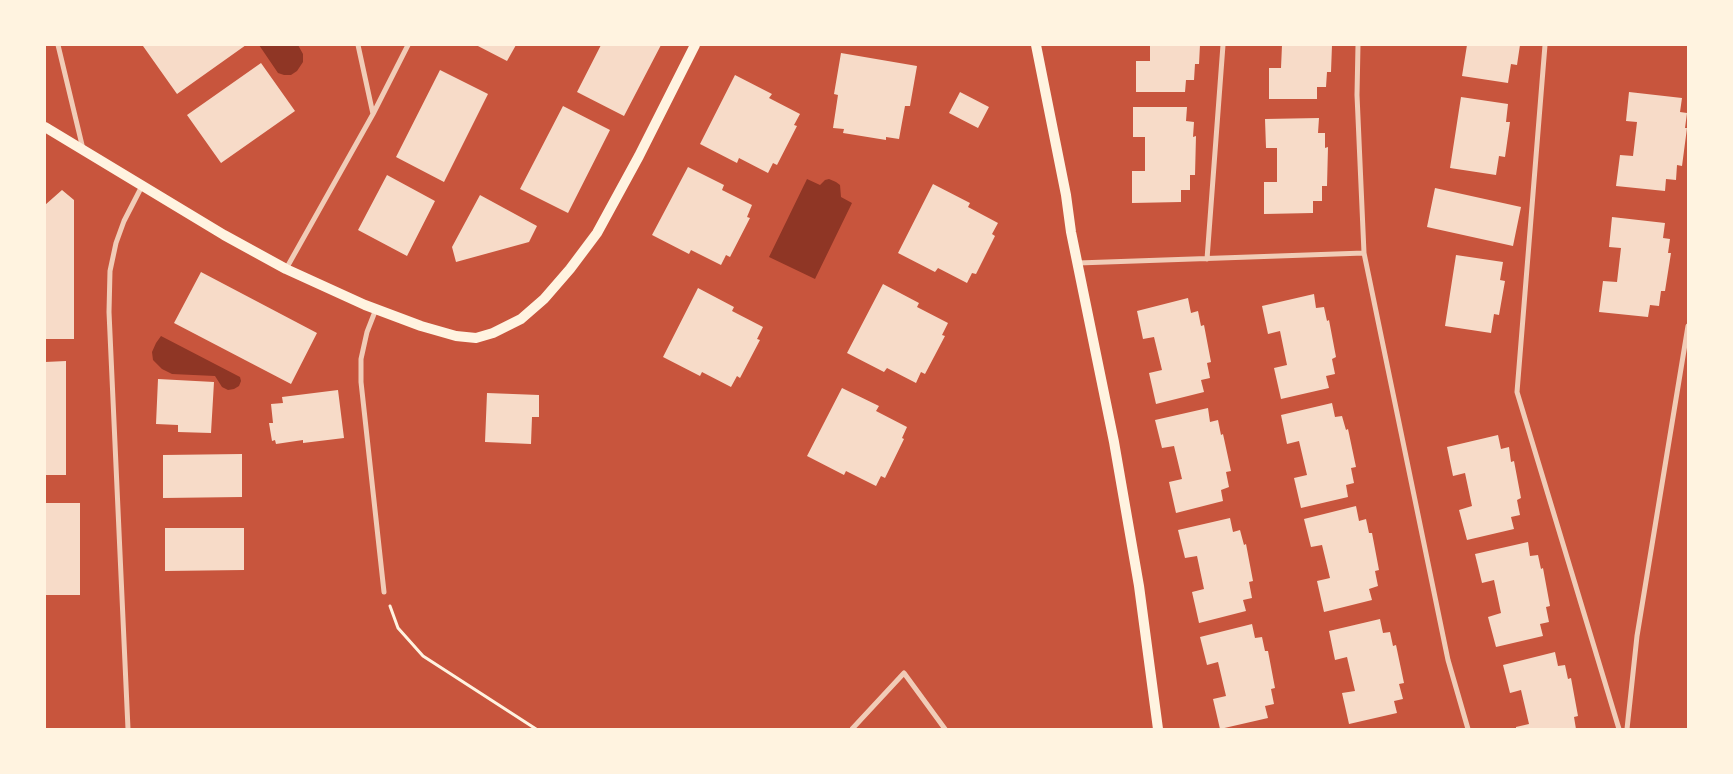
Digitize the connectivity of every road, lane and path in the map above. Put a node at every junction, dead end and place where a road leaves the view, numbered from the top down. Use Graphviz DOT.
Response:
graph roads {
  1 [pos="58,45"];
  2 [pos="358,45"];
  3 [pos="408,45"];
  4 [pos="1036,45"];
  5 [pos="1223,45"];
  6 [pos="1358,45"];
  7 [pos="1545,45"];
  8 [pos="693,46"];
  9 [pos="373,114"];
  10 [pos="45,127"];
  11 [pos="83,151"];
  12 [pos="142,186"];
  13 [pos="1364,253"];
  14 [pos="1207,259"];
  15 [pos="1078,263"];
  16 [pos="286,268"];
  17 [pos="376,309"];
  18 [pos="1688,326"];
  19 [pos="384,592"];
  20 [pos="128,729"];
  21 [pos="536,729"];
  22 [pos="852,729"];
  23 [pos="945,729"];
  24 [pos="1158,729"];
  25 [pos="1468,729"];
  26 [pos="1619,729"];
  27 [pos="1627,729"];
  1 -- 11 [label="street"];
  2 -- 9 [label="street"];
  3 -- 9 [label="street"];
  4 -- 15 [label="main road"];
  5 -- 14 [label="street"];
  6 -- 13 [label="street"];
  7 -- 26 [label="street"];
  8 -- 17 [label="main road"];
  9 -- 16 [label="street"];
  10 -- 11 [label="main road"];
  11 -- 12 [label="main road"];
  12 -- 16 [label="main road"];
  12 -- 20 [label="street"];
  13 -- 14 [label="street"];
  13 -- 25 [label="street"];
  14 -- 15 [label="street"];
  15 -- 24 [label="main road"];
  16 -- 17 [label="main road"];
  17 -- 19 [label="street"];
  18 -- 27 [label="street"];
  19 -- 21 [label="path"];
  22 -- 23 [label="street"];
}
